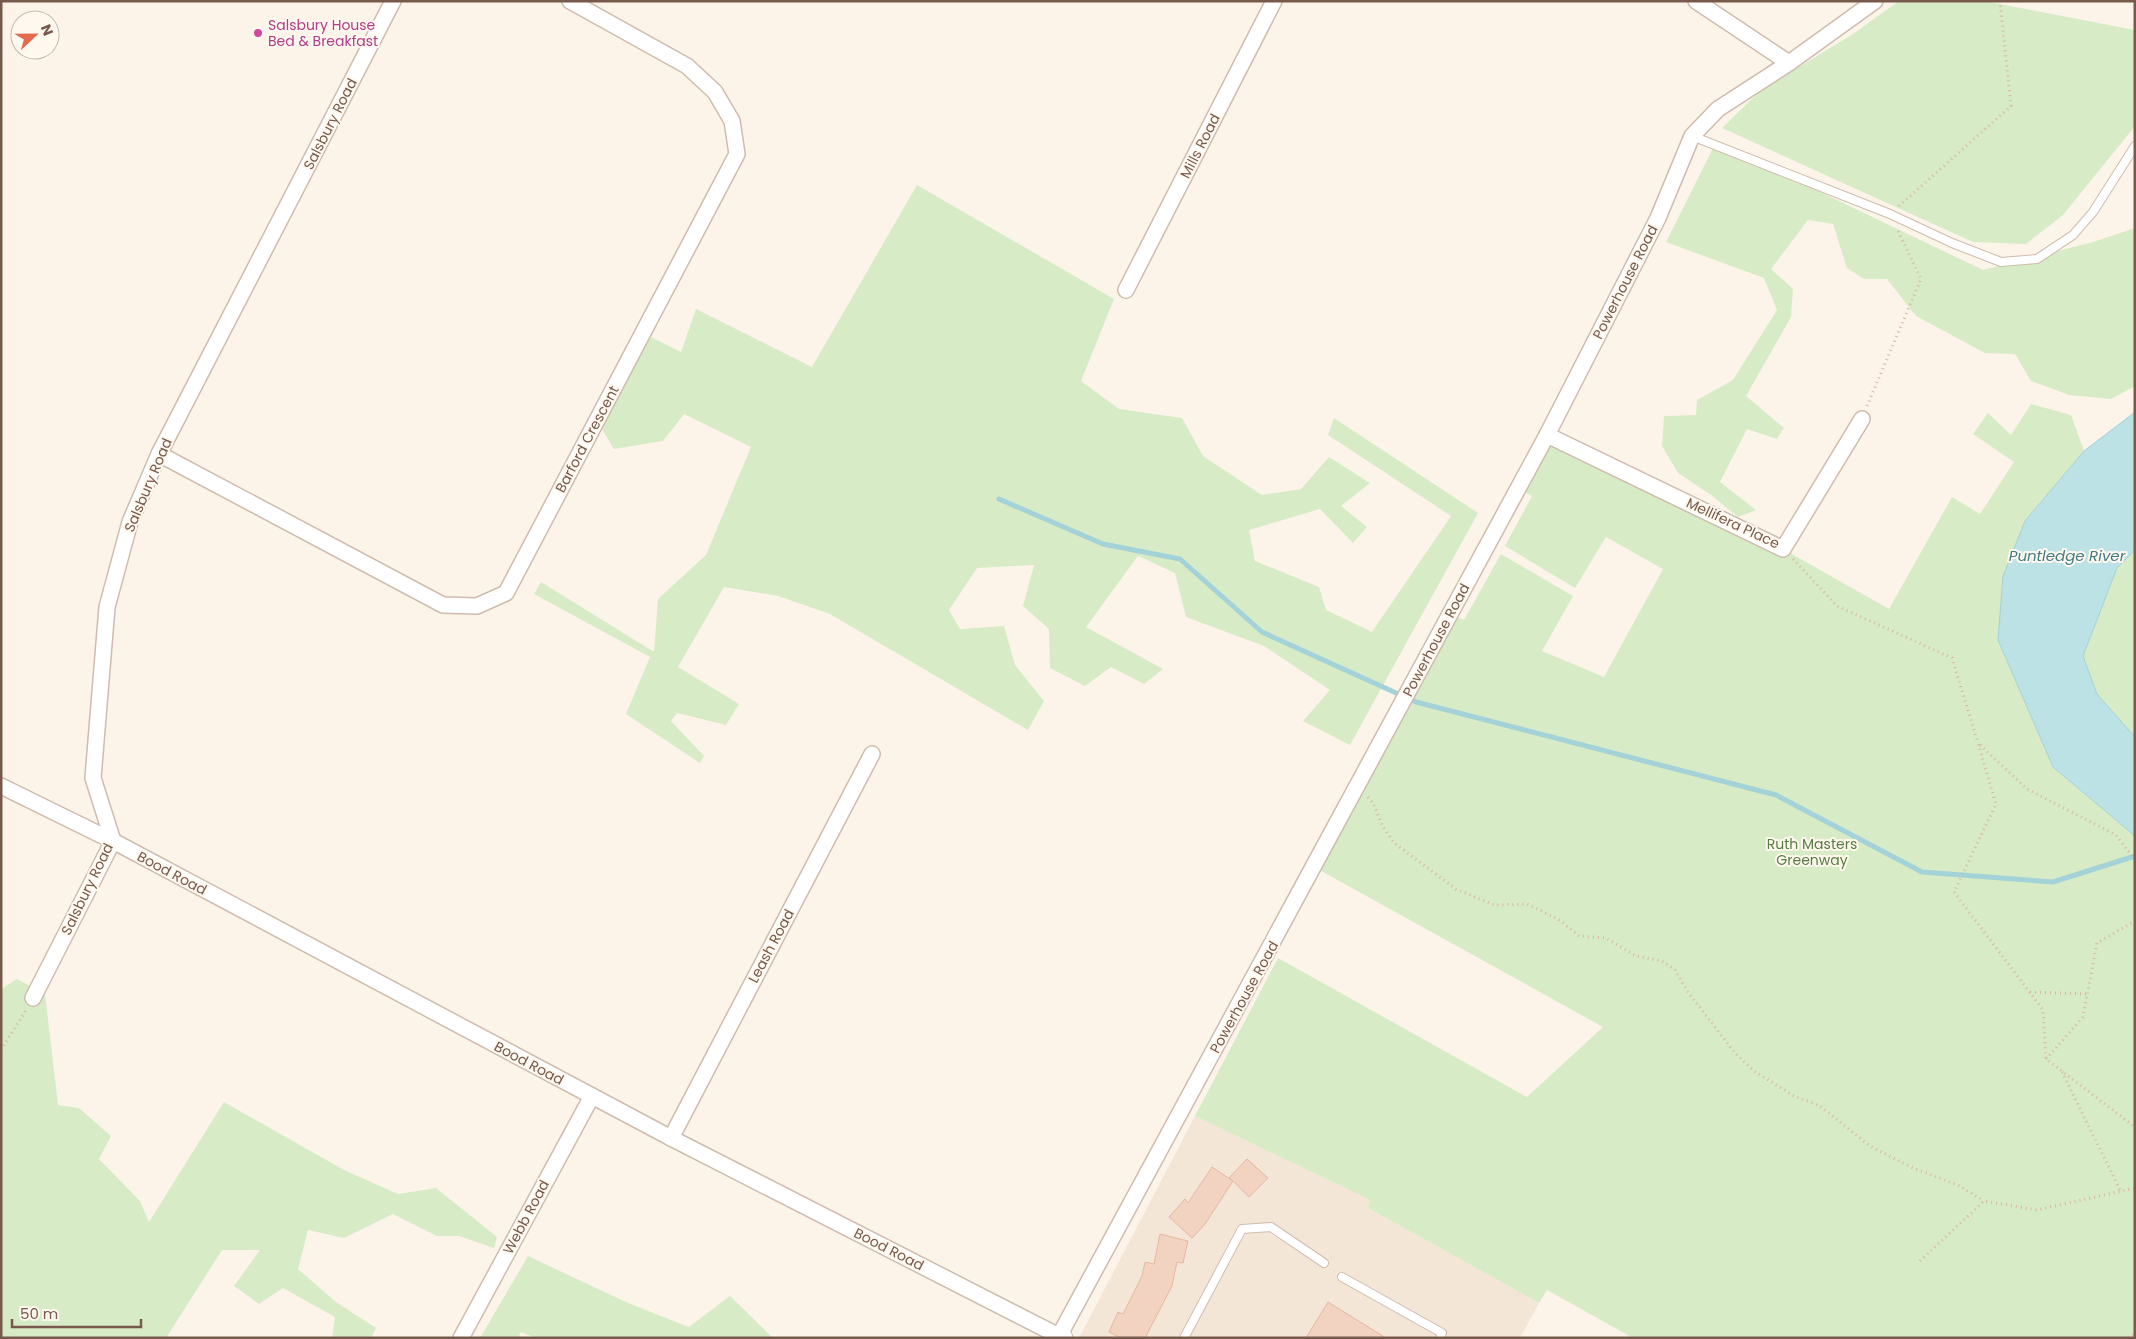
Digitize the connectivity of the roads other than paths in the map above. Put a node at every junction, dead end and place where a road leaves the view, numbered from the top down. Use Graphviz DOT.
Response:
graph roads {
  1 [pos="393,1"];
  2 [pos="570,1"];
  3 [pos="1274,1"];
  4 [pos="1696,1"];
  5 [pos="1875,1"];
  6 [pos="1790,63"];
  7 [pos="1692,136"];
  8 [pos="2135,146"];
  9 [pos="1126,290"];
  10 [pos="1862,418"];
  11 [pos="1547,435"];
  12 [pos="159,454"];
  13 [pos="872,754"];
  14 [pos="1,786"];
  15 [pos="113,841"];
  16 [pos="33,998"];
  17 [pos="592,1096"];
  18 [pos="671,1138"];
  19 [pos="1324,1262"];
  20 [pos="1342,1276"];
  21 [pos="1060,1337"];
  22 [pos="461,1338"];
  23 [pos="1184,1338"];
  24 [pos="1440,1338"];
  1 -- 12 [label="street, Salsbury Road"];
  2 -- 12 [label="street, Barford Crescent"];
  3 -- 9 [label="street, Mills Road"];
  4 -- 6 [label="street"];
  5 -- 6 [label="street, Powerhouse Road"];
  6 -- 7 [label="street, Powerhouse Road"];
  7 -- 8 [label="lane"];
  7 -- 11 [label="street, Powerhouse Road"];
  10 -- 11 [label="street, Mellifera Place"];
  11 -- 21 [label="street, Powerhouse Road"];
  12 -- 15 [label="street, Salsbury Road"];
  13 -- 18 [label="street, Leash Road"];
  14 -- 15 [label="street, Bood Road"];
  15 -- 16 [label="street, Salsbury Road"];
  15 -- 17 [label="street, Bood Road"];
  17 -- 18 [label="street, Bood Road"];
  17 -- 22 [label="street, Webb Road"];
  18 -- 21 [label="street, Bood Road"];
  19 -- 23 [label="lane"];
  20 -- 24 [label="lane"];
}
